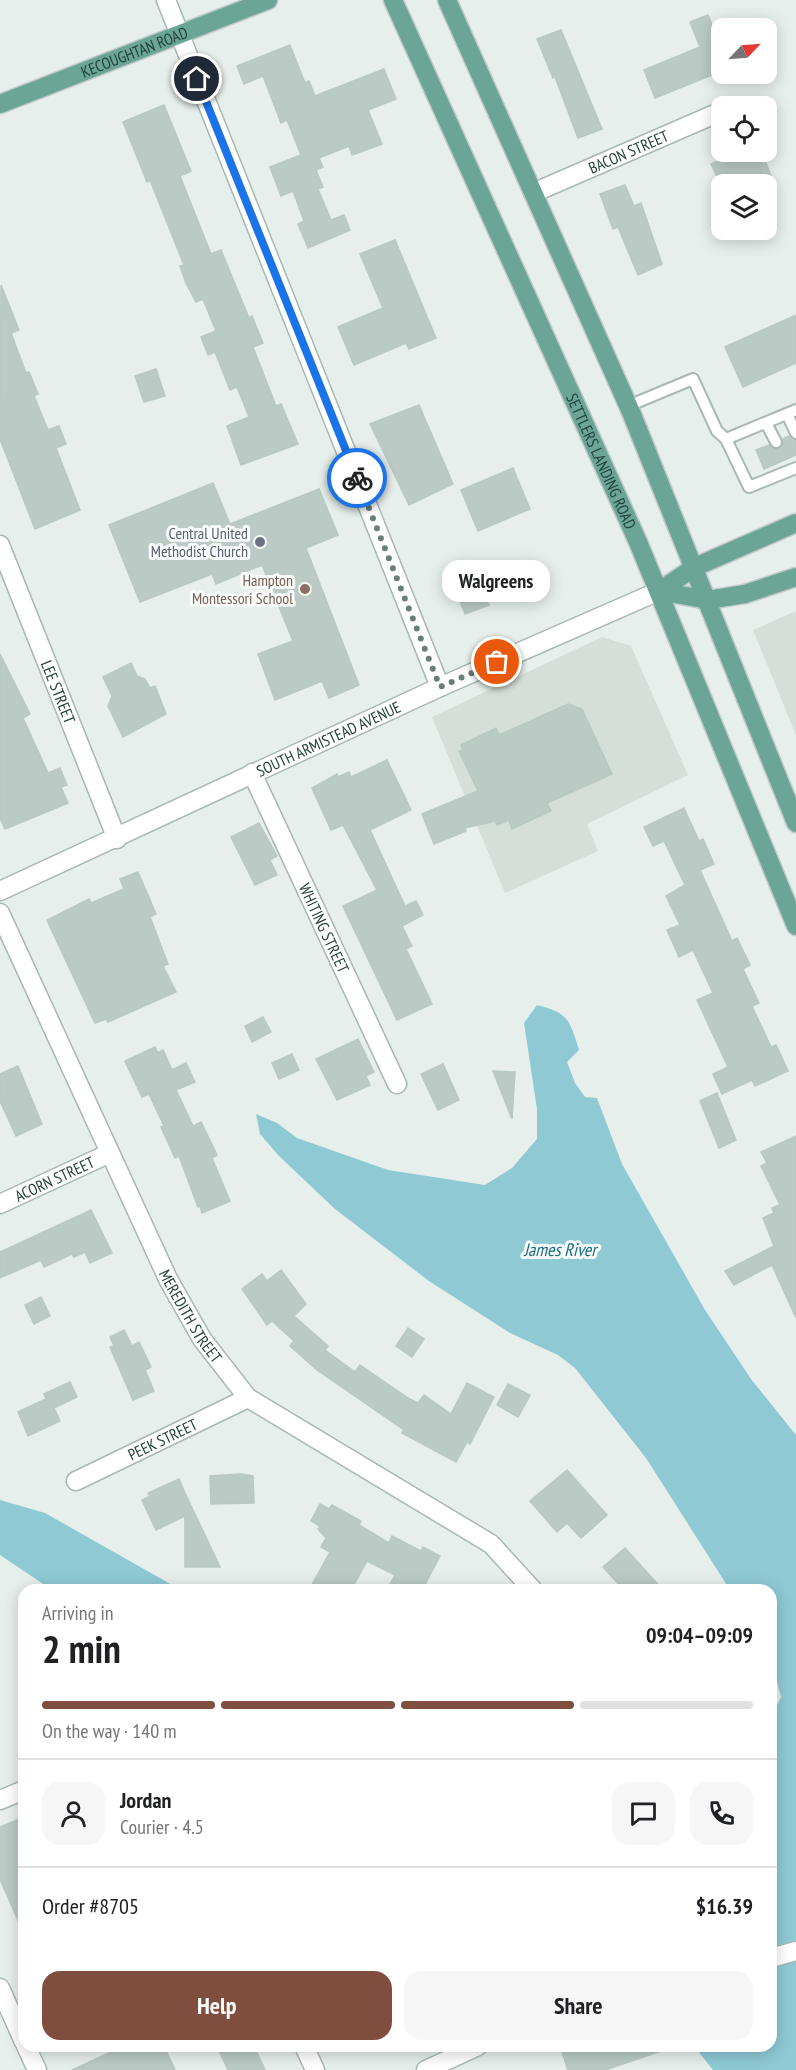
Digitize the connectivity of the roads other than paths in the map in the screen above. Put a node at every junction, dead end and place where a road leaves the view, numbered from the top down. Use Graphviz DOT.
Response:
graph roads {
  1 [pos="166,0"];
  2 [pos="268,0"];
  3 [pos="393,0"];
  4 [pos="447,0"];
  5 [pos="180,35"];
  6 [pos="0,104"];
  7 [pos="711,116"];
  8 [pos="533,193"];
  9 [pos="628,406"];
  10 [pos="792,412"];
  11 [pos="766,423"];
  12 [pos="796,433"];
  13 [pos="726,439"];
  14 [pos="776,442"];
  15 [pos="789,466"];
  16 [pos="796,523"];
  17 [pos="0,545"];
  18 [pos="695,567"];
  19 [pos="796,577"];
  20 [pos="659,591"];
  21 [pos="708,600"];
  22 [pos="440,687"];
  23 [pos="252,773"];
  24 [pos="796,823"];
  25 [pos="117,839"];
  26 [pos="0,891"];
  27 [pos="0,913"];
  28 [pos="796,926"];
  29 [pos="397,1084"];
  30 [pos="110,1153"];
  31 [pos="0,1204"];
  32 [pos="248,1398"];
  33 [pos="76,1481"];
  34 [pos="528,1584"];
  35 [pos="18,1792"];
  36 [pos="0,1800"];
  37 [pos="796,1951"];
  38 [pos="777,1956"];
  39 [pos="0,1988"];
  40 [pos="18,2028"];
  41 [pos="29,2052"];
  42 [pos="307,2052"];
  43 [pos="465,2052"];
  44 [pos="37,2070"];
  45 [pos="315,2070"];
  46 [pos="426,2070"];
  1 -- 5 [label="street"];
  2 -- 5 [label="main road, KECOUGHTAN ROAD"];
  3 -- 20 [label="main road, SETTLERS LANDING ROAD"];
  4 -- 8 [label="main road"];
  5 -- 6 [label="main road, KECOUGHTAN ROAD"];
  5 -- 22 [label="street"];
  7 -- 8 [label="street, BACON STREET"];
  8 -- 9 [label="main road"];
  9 -- 13 [label="lane"];
  9 -- 18 [label="main road"];
  10 -- 11 [label="lane"];
  10 -- 12 [label="lane"];
  11 -- 13 [label="lane"];
  11 -- 14 [label="lane"];
  13 -- 15 [label="lane"];
  16 -- 18 [label="main road"];
  17 -- 25 [label="street, LEE STREET"];
  18 -- 20 [label="main road"];
  18 -- 21 [label="main road"];
  19 -- 21 [label="main road"];
  20 -- 21 [label="main road"];
  20 -- 22 [label="street, SOUTH ARMISTEAD AVENUE"];
  20 -- 28 [label="main road, SETTLERS LANDING ROAD"];
  21 -- 24 [label="main road"];
  22 -- 23 [label="street, SOUTH ARMISTEAD AVENUE"];
  23 -- 25 [label="street, SOUTH ARMISTEAD AVENUE"];
  23 -- 29 [label="street, WHITING STREET"];
  25 -- 26 [label="street, SOUTH ARMISTEAD AVENUE"];
  27 -- 30 [label="street, MEREDITH STREET"];
  30 -- 31 [label="street, ACORN STREET"];
  30 -- 32 [label="street, MEREDITH STREET"];
  32 -- 33 [label="street, PEEK STREET"];
  32 -- 34 [label="street, MEREDITH STREET"];
  35 -- 36 [label="street"];
  37 -- 38 [label="street"];
  39 -- 40 [label="street"];
  41 -- 44 [label="street"];
  42 -- 45 [label="street"];
  43 -- 46 [label="street"];
}
